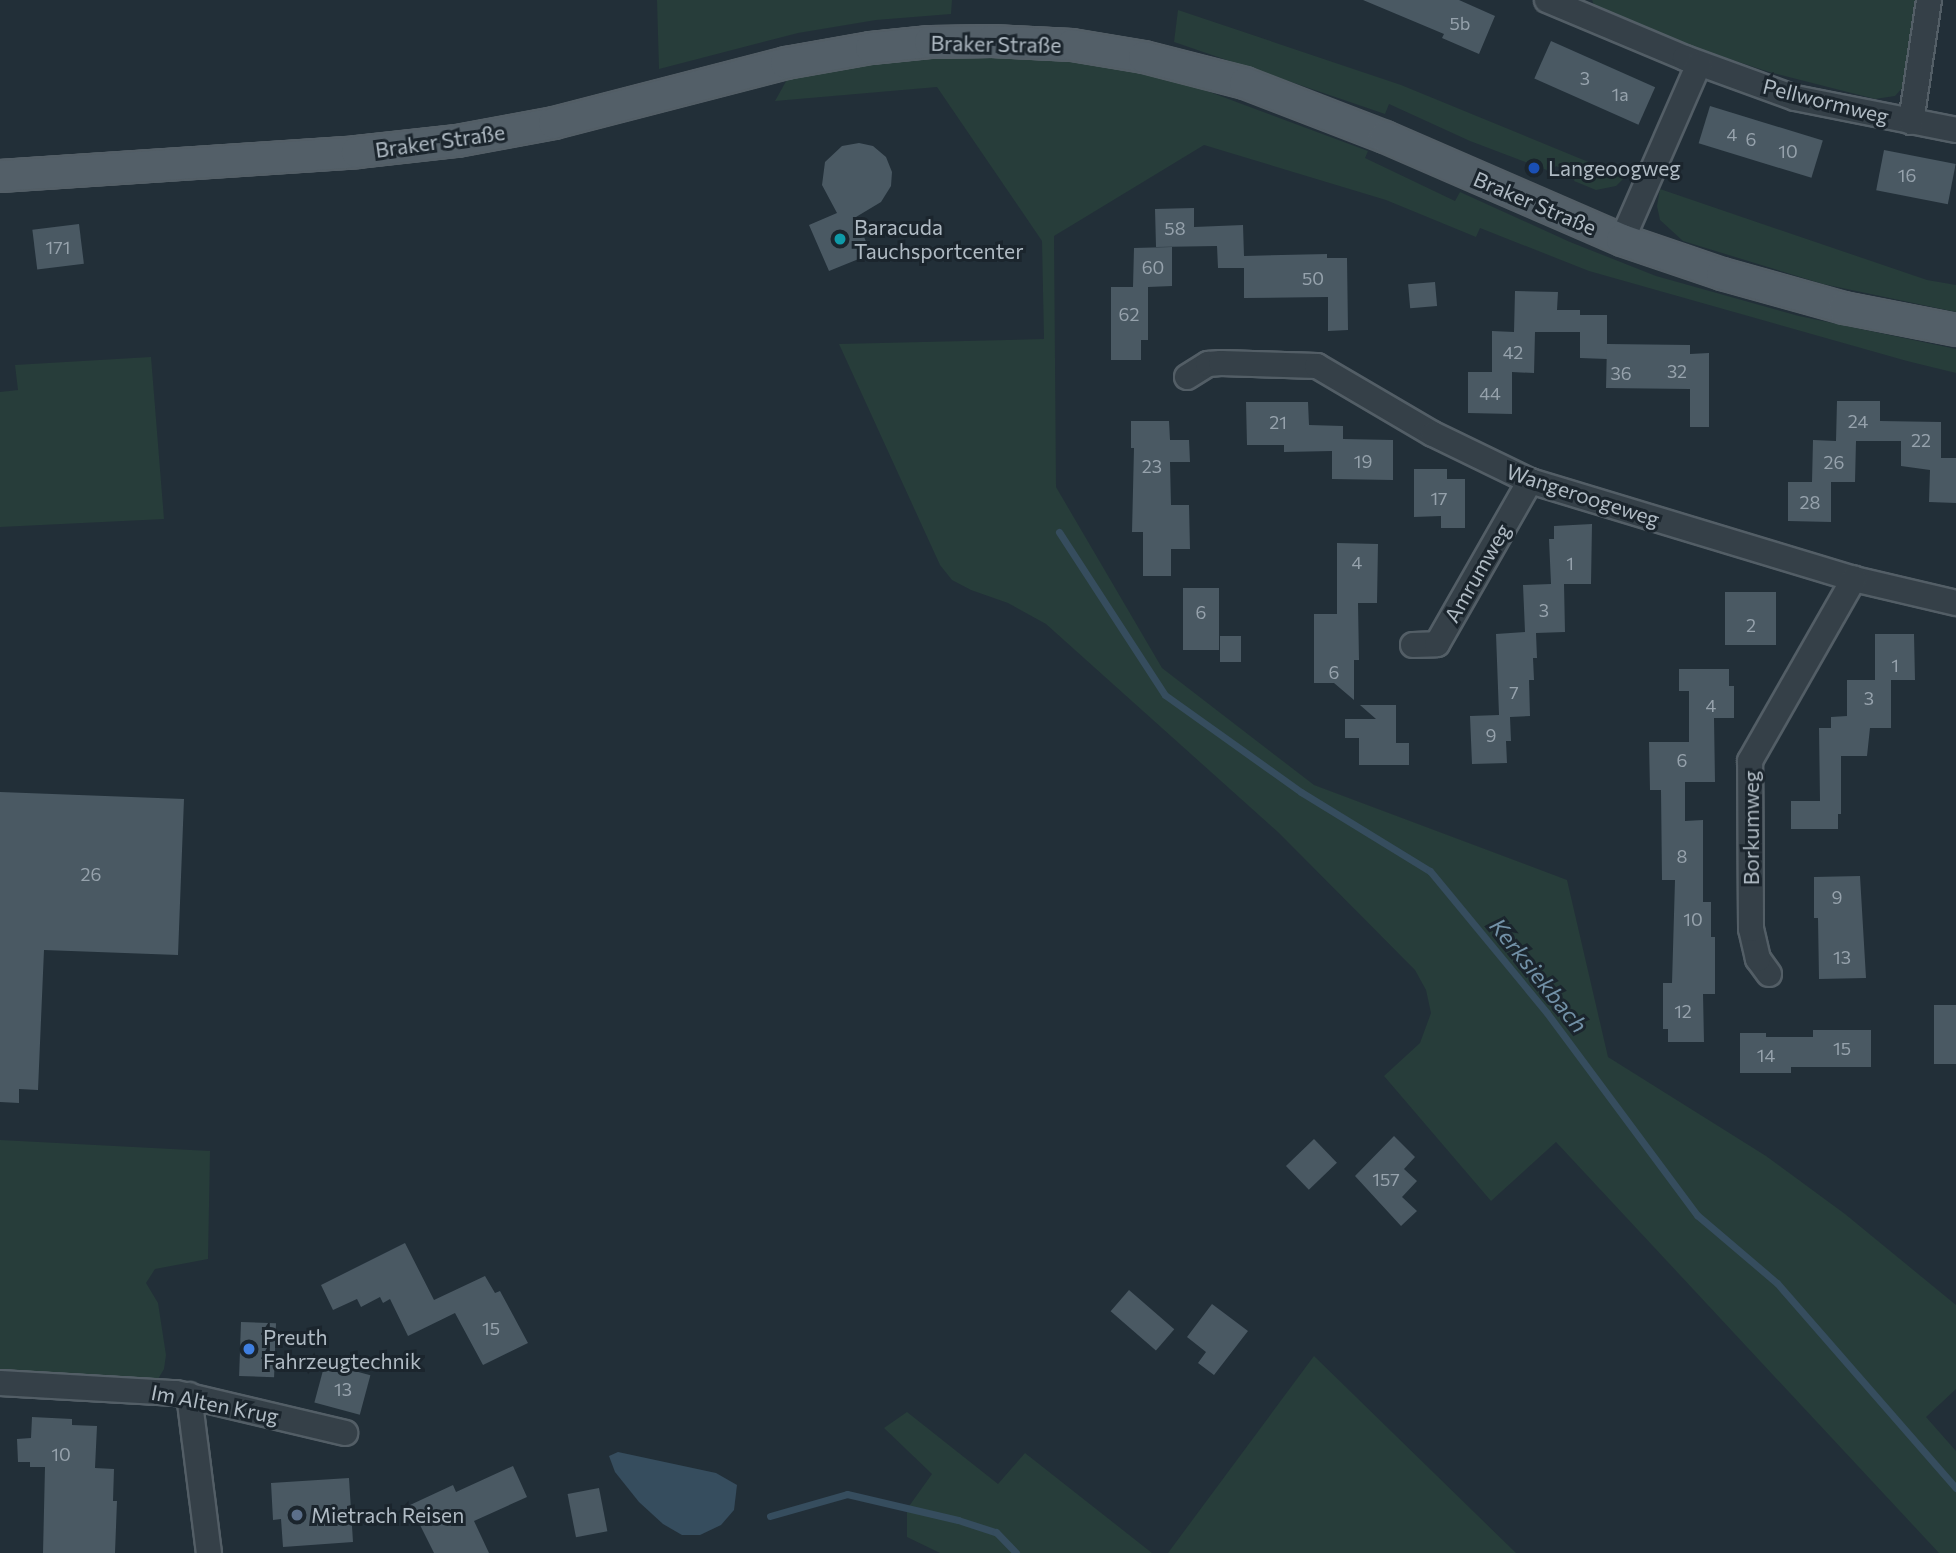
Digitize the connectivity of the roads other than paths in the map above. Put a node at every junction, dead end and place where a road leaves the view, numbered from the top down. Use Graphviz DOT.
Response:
graph roads {
  1 [pos="1929,0"];
  2 [pos="1554,1"];
  3 [pos="1699,64"];
  4 [pos="1911,122"];
  5 [pos="1956,130"];
  6 [pos="0,176"];
  7 [pos="1622,240"];
  8 [pos="1956,331"];
  9 [pos="1187,377"];
  10 [pos="1530,481"];
  11 [pos="1854,579"];
  12 [pos="1956,603"];
  13 [pos="1412,645"];
  14 [pos="1769,974"];
  15 [pos="0,1383"];
  16 [pos="189,1395"];
  17 [pos="345,1433"];
  18 [pos="209,1553"];
  1 -- 4 [label="street"];
  2 -- 3 [label="street"];
  3 -- 4 [label="street, Pellwormweg"];
  3 -- 7 [label="street"];
  4 -- 5 [label="street, Pellwormweg"];
  6 -- 7 [label="main road, Braker Straße"];
  7 -- 8 [label="main road, Braker Straße"];
  9 -- 10 [label="street, Wangeroogeweg"];
  10 -- 11 [label="street, Wangeroogeweg"];
  10 -- 13 [label="street, Amrumweg"];
  11 -- 12 [label="street, Wangeroogeweg"];
  11 -- 14 [label="street, Borkumweg"];
  15 -- 16 [label="street, Im Alten Krug"];
  16 -- 17 [label="street, Im Alten Krug"];
  16 -- 18 [label="street"];
}
